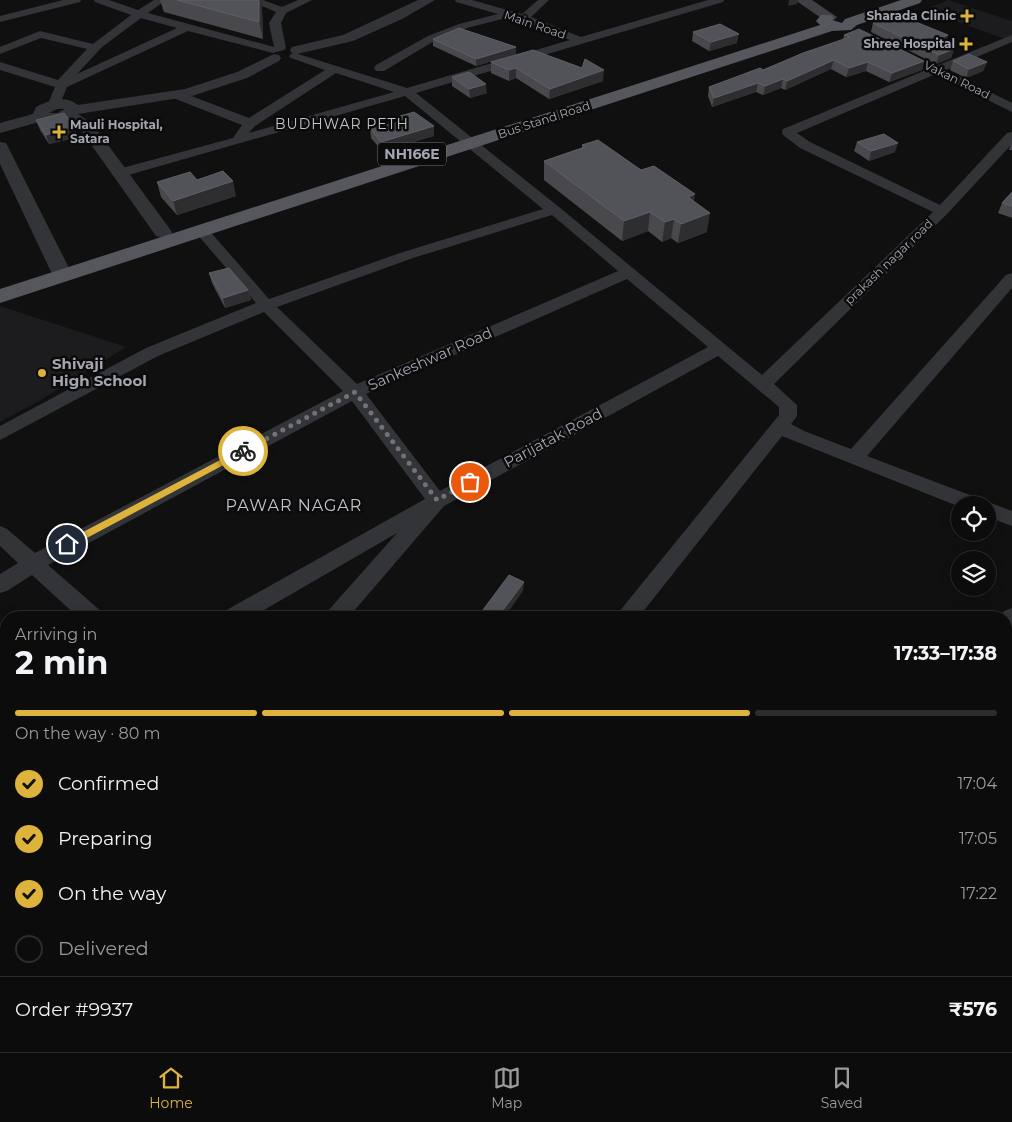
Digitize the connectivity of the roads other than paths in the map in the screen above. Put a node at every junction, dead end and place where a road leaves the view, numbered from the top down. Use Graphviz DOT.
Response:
graph roads {
  1 [pos="76,0"];
  2 [pos="98,0"];
  3 [pos="161,0"];
  4 [pos="253,0"];
  5 [pos="307,0"];
  6 [pos="428,0"];
  7 [pos="460,0"];
  8 [pos="544,0"];
  9 [pos="678,0"];
  10 [pos="719,0"];
  11 [pos="802,0"];
  12 [pos="897,0"];
  13 [pos="915,0"];
  14 [pos="698,5"];
  15 [pos="282,11"];
  16 [pos="139,14"];
  17 [pos="507,15"];
  18 [pos="2,18"];
  19 [pos="524,18"];
  20 [pos="840,23"];
  21 [pos="187,27"];
  22 [pos="1011,39"];
  23 [pos="581,41"];
  24 [pos="95,48"];
  25 [pos="0,51"];
  26 [pos="276,52"];
  27 [pos="296,53"];
  28 [pos="917,60"];
  29 [pos="0,66"];
  30 [pos="336,68"];
  31 [pos="380,68"];
  32 [pos="936,70"];
  33 [pos="62,85"];
  34 [pos="407,92"];
  35 [pos="177,95"];
  36 [pos="1012,108"];
  37 [pos="59,111"];
  38 [pos="250,122"];
  39 [pos="0,128"];
  40 [pos="1012,136"];
  41 [pos="464,138"];
  42 [pos="237,141"];
  43 [pos="0,147"];
  44 [pos="120,172"];
  45 [pos="554,210"];
  46 [pos="942,211"];
  47 [pos="202,231"];
  48 [pos="163,232"];
  49 [pos="61,270"];
  50 [pos="629,272"];
  51 [pos="1012,278"];
  52 [pos="0,284"];
  53 [pos="0,296"];
  54 [pos="266,305"];
  55 [pos="719,348"];
  56 [pos="763,384"];
  57 [pos="355,392"];
  58 [pos="780,426"];
  59 [pos="0,434"];
  60 [pos="854,458"];
  61 [pos="953,496"];
  62 [pos="437,500"];
  63 [pos="996,512"];
  64 [pos="1012,519"];
  65 [pos="0,534"];
  66 [pos="34,562"];
  67 [pos="0,585"];
  68 [pos="86,611"];
  69 [pos="243,611"];
  70 [pos="341,611"];
  71 [pos="631,611"];
  1 -- 18 [label="street"];
  2 -- 16 [label="street"];
  3 -- 16 [label="street"];
  4 -- 15 [label="street"];
  5 -- 15 [label="street"];
  6 -- 27 [label="street"];
  7 -- 17 [label="street, Main Road"];
  8 -- 19 [label="street"];
  9 -- 14 [label="street"];
  10 -- 14 [label="street"];
  11 -- 20 [label="main road"];
  12 -- 20 [label="highway, NH166E"];
  13 -- 20 [label="highway, NH166E"];
  14 -- 23 [label="street"];
  15 -- 26 [label="street"];
  16 -- 21 [label="street"];
  16 -- 24 [label="street"];
  17 -- 19 [label="street, Main Road"];
  17 -- 31 [label="street"];
  19 -- 23 [label="street, Main Road"];
  20 -- 41 [label="highway, NH166E"];
  20 -- 41 [label="highway, Bus Stand Road / NH166E"];
  21 -- 26 [label="street"];
  21 -- 33 [label="street"];
  22 -- 32 [label="street"];
  23 -- 34 [label="street"];
  24 -- 25 [label="street"];
  24 -- 33 [label="street"];
  26 -- 27 [label="street"];
  26 -- 35 [label="street"];
  27 -- 30 [label="street"];
  28 -- 32 [label="street, Vakan Road"];
  29 -- 33 [label="street"];
  30 -- 34 [label="street"];
  30 -- 38 [label="street"];
  32 -- 36 [label="street, Vakan Road"];
  32 -- 46 [label="street"];
  33 -- 37 [label="street"];
  34 -- 41 [label="street"];
  34 -- 42 [label="street"];
  35 -- 37 [label="street"];
  35 -- 38 [label="street"];
  37 -- 39 [label="street"];
  37 -- 44 [label="street"];
  38 -- 42 [label="street"];
  40 -- 46 [label="street, prakash nagar road"];
  41 -- 45 [label="street"];
  41 -- 47 [label="highway, Bus Stand Road / NH166E"];
  41 -- 48 [label="highway, NH166E"];
  42 -- 44 [label="street"];
  43 -- 49 [label="street"];
  44 -- 48 [label="street"];
  45 -- 50 [label="street"];
  45 -- 54 [label="street"];
  46 -- 56 [label="street, prakash nagar road"];
  47 -- 49 [label="highway, NH166E"];
  47 -- 54 [label="street"];
  48 -- 49 [label="highway, NH166E"];
  49 -- 52 [label="highway, NH166E"];
  49 -- 53 [label="highway, NH166E"];
  50 -- 55 [label="street"];
  50 -- 57 [label="street, Sankeshwar Road"];
  51 -- 60 [label="street"];
  54 -- 57 [label="street"];
  54 -- 59 [label="street"];
  55 -- 56 [label="street"];
  55 -- 62 [label="street, Parijatak Road"];
  56 -- 58 [label="street"];
  57 -- 62 [label="street"];
  57 -- 66 [label="street, Sankeshwar Road"];
  58 -- 60 [label="street"];
  58 -- 71 [label="street"];
  60 -- 61 [label="street"];
  62 -- 69 [label="street, Parijatak Road"];
  62 -- 70 [label="street"];
  63 -- 64 [label="street"];
  65 -- 66 [label="street"];
  66 -- 67 [label="street, Sankeshwar Road"];
  66 -- 68 [label="street"];
}
